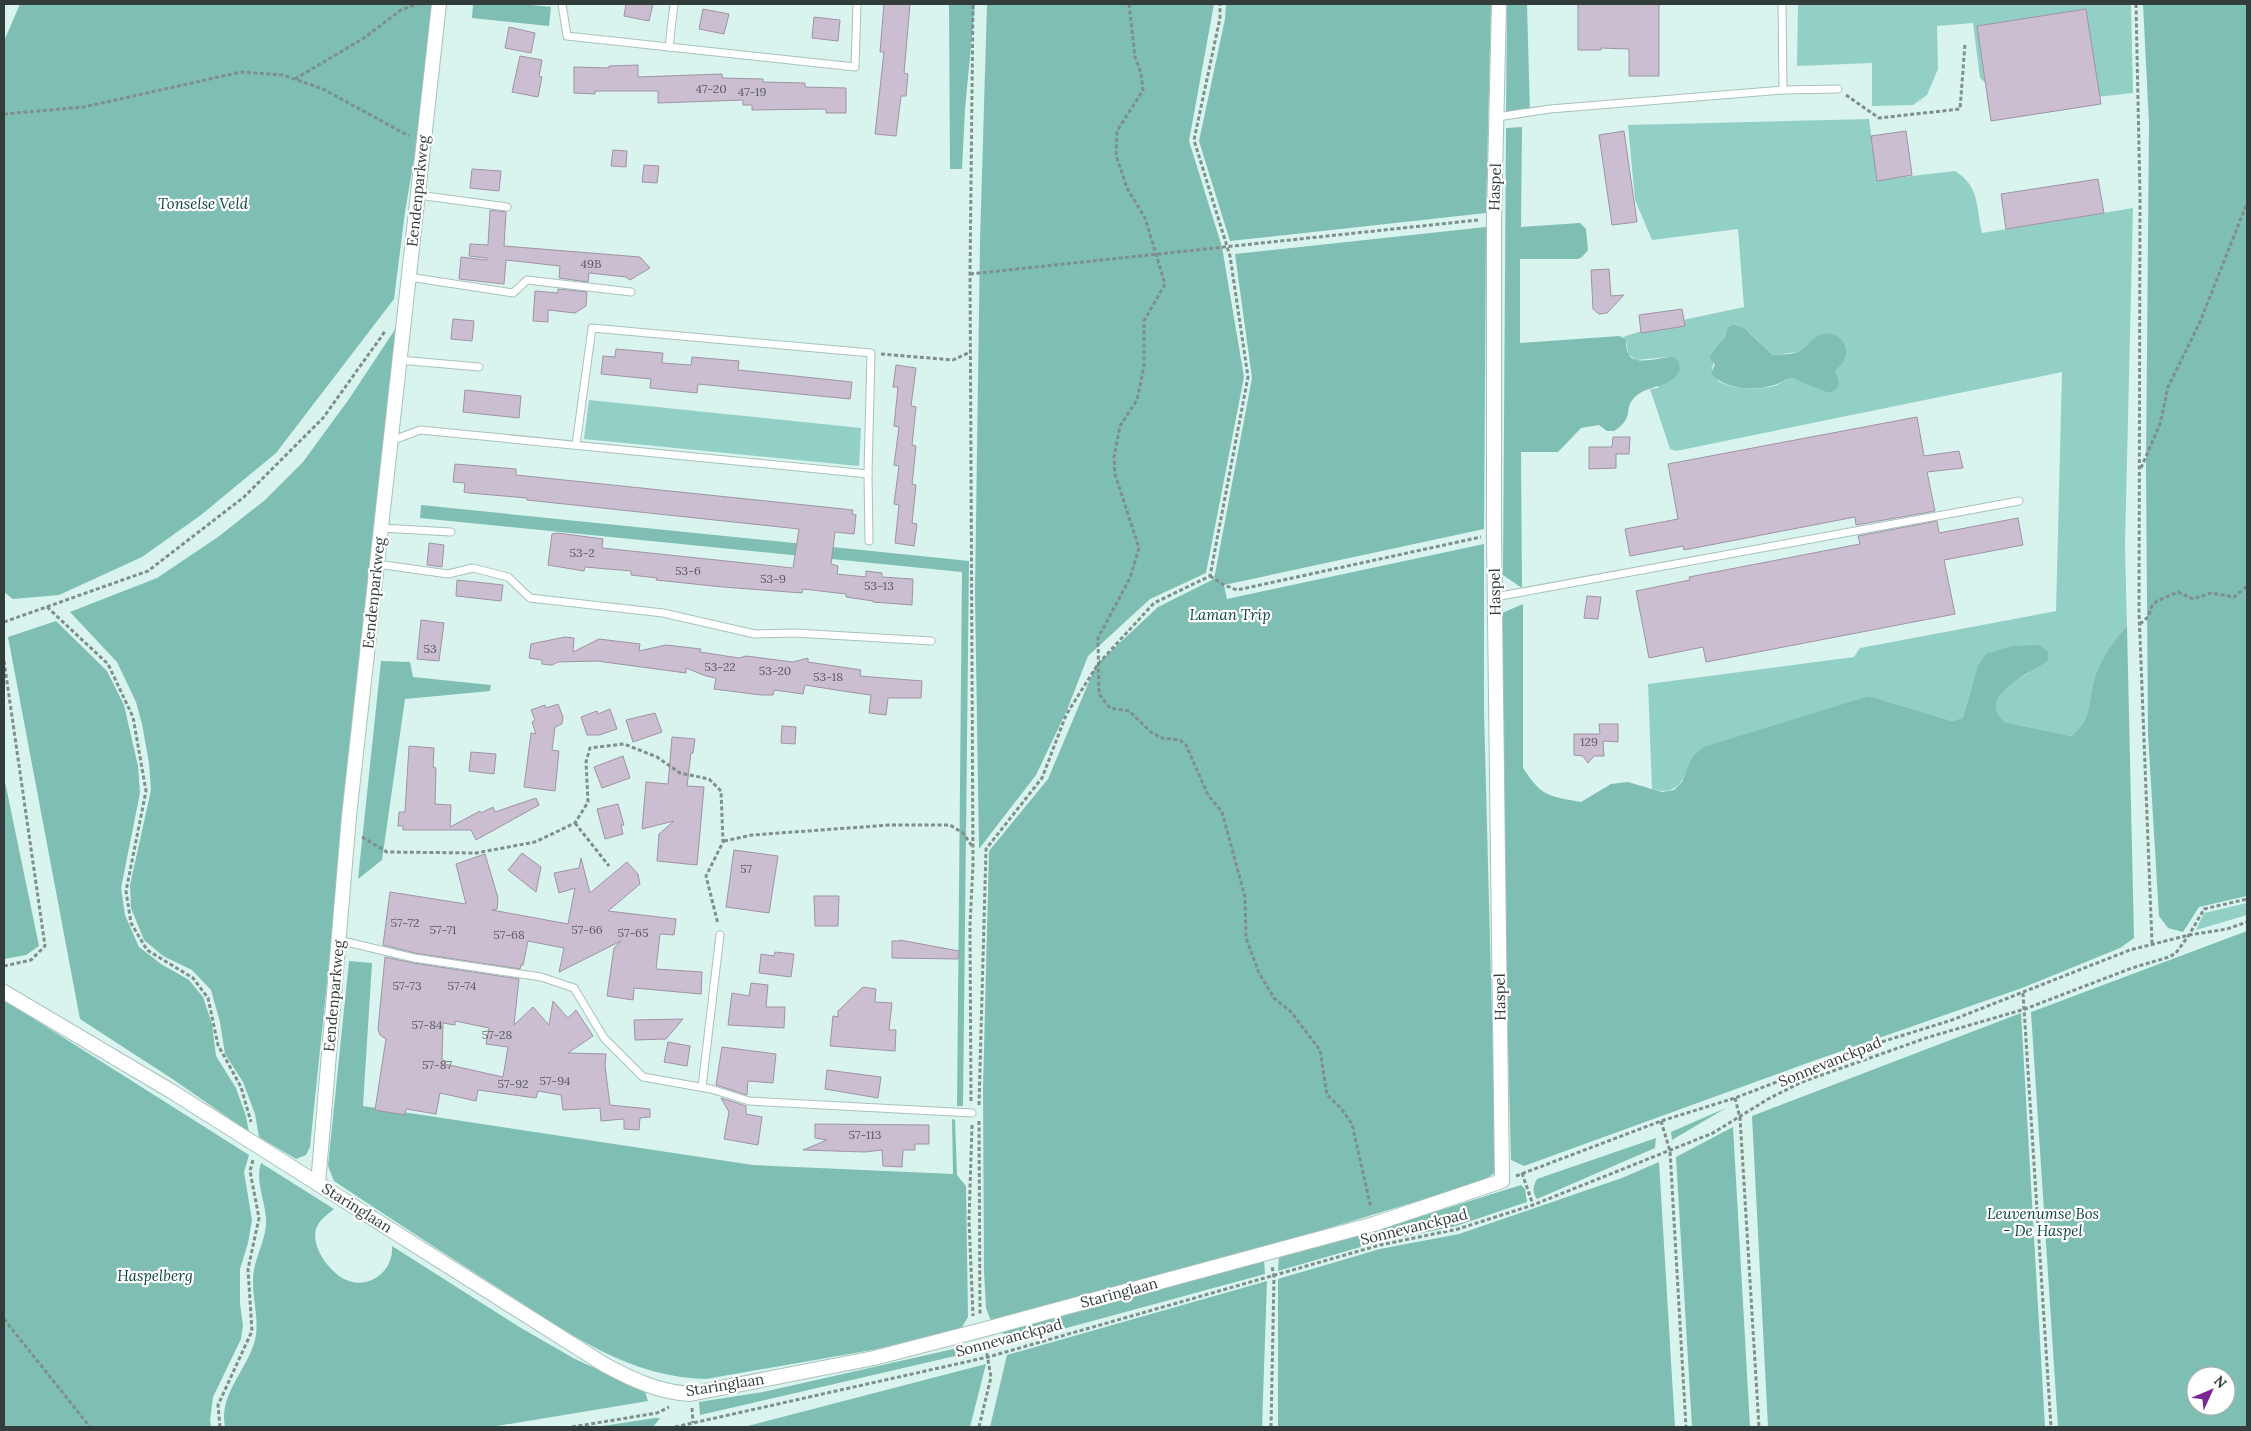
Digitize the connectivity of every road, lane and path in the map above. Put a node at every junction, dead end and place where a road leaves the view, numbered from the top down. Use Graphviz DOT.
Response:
graph roads {
  1 [pos="417,4"];
  2 [pos="439,4"];
  3 [pos="562,4"];
  4 [pos="674,4"];
  5 [pos="857,4"];
  6 [pos="974,4"];
  7 [pos="1129,4"];
  8 [pos="1220,4"];
  9 [pos="1499,4"];
  10 [pos="1782,4"];
  11 [pos="2136,4"];
  12 [pos="1965,44"];
  13 [pos="669,47"];
  14 [pos="295,79"];
  15 [pos="1838,89"];
  16 [pos="1783,90"];
  17 [pos="4,114"];
  18 [pos="1497,117"];
  19 [pos="423,144"];
  20 [pos="418,195"];
  21 [pos="2247,203"];
  22 [pos="508,207"];
  23 [pos="1494,218"];
  24 [pos="1227,247"];
  25 [pos="1157,255"];
  26 [pos="970,274"];
  27 [pos="409,277"];
  28 [pos="631,292"];
  29 [pos="390,325"];
  30 [pos="971,352"];
  31 [pos="871,353"];
  32 [pos="400,360"];
  33 [pos="479,367"];
  34 [pos="391,442"];
  35 [pos="576,445"];
  36 [pos="2140,470"];
  37 [pos="868,474"];
  38 [pos="2019,501"];
  39 [pos="381,528"];
  40 [pos="451,532"];
  41 [pos="1494,534"];
  42 [pos="869,541"];
  43 [pos="377,564"];
  44 [pos="1210,576"];
  45 [pos="2247,586"];
  46 [pos="1495,597"];
  47 [pos="47,607"];
  48 [pos="4,622"];
  49 [pos="2140,624"];
  50 [pos="931,641"];
  51 [pos="4,661"];
  52 [pos="1098,664"];
  53 [pos="575,822"];
  54 [pos="348,829"];
  55 [pos="723,842"];
  56 [pos="972,847"];
  57 [pos="609,866"];
  58 [pos="2247,899"];
  59 [pos="2247,922"];
  60 [pos="720,935"];
  61 [pos="2189,935"];
  62 [pos="338,940"];
  63 [pos="2152,943"];
  64 [pos="4,966"];
  65 [pos="4,992"];
  66 [pos="2024,993"];
  67 [pos="2025,1009"];
  68 [pos="702,1088"];
  69 [pos="1735,1098"];
  70 [pos="972,1113"];
  71 [pos="1740,1118"];
  72 [pos="1661,1121"];
  73 [pos="257,1146"];
  74 [pos="1670,1150"];
  75 [pos="1502,1181"];
  76 [pos="318,1184"];
  77 [pos="1533,1205"];
  78 [pos="1374,1224"];
  79 [pos="1380,1246"];
  80 [pos="1274,1277"];
  81 [pos="4,1320"];
  82 [pos="978,1331"];
  83 [pos="988,1357"];
  84 [pos="690,1394"];
  85 [pos="90,1427"];
  86 [pos="220,1427"];
  87 [pos="572,1427"];
  88 [pos="675,1427"];
  89 [pos="979,1427"];
  90 [pos="1271,1427"];
  91 [pos="1686,1427"];
  92 [pos="1759,1427"];
  93 [pos="2051,1427"];
  1 -- 14 [label="path"];
  2 -- 19 [label="street, Eendenparkweg"];
  3 -- 13 [label="lane"];
  4 -- 13 [label="lane"];
  5 -- 13 [label="lane"];
  6 -- 26 [label="path"];
  7 -- 25 [label="path"];
  8 -- 24 [label="path"];
  9 -- 18 [label="street, Haspel"];
  10 -- 16 [label="lane"];
  11 -- 36 [label="path"];
  12 -- 15 [label="path"];
  14 -- 17 [label="path"];
  14 -- 19 [label="path"];
  15 -- 16 [label="lane"];
  16 -- 18 [label="lane"];
  18 -- 23 [label="street, Haspel"];
  19 -- 20 [label="street, Eendenparkweg"];
  20 -- 22 [label="lane"];
  20 -- 27 [label="street, Eendenparkweg"];
  21 -- 36 [label="path"];
  23 -- 24 [label="path"];
  23 -- 41 [label="street, Haspel"];
  24 -- 25 [label="path"];
  24 -- 44 [label="path"];
  25 -- 26 [label="path"];
  25 -- 52 [label="path"];
  26 -- 30 [label="path"];
  27 -- 28 [label="lane"];
  27 -- 32 [label="street, Eendenparkweg"];
  29 -- 47 [label="path"];
  30 -- 31 [label="path"];
  30 -- 56 [label="path"];
  31 -- 35 [label="lane"];
  31 -- 37 [label="lane"];
  32 -- 33 [label="lane"];
  32 -- 34 [label="street, Eendenparkweg"];
  34 -- 35 [label="lane"];
  34 -- 39 [label="street, Eendenparkweg"];
  35 -- 37 [label="lane"];
  36 -- 49 [label="path"];
  37 -- 42 [label="lane"];
  38 -- 46 [label="lane"];
  39 -- 40 [label="lane"];
  39 -- 43 [label="street, Eendenparkweg"];
  41 -- 44 [label="path"];
  41 -- 46 [label="street, Haspel"];
  43 -- 50 [label="lane"];
  43 -- 54 [label="street, Eendenparkweg"];
  44 -- 52 [label="path"];
  45 -- 49 [label="path"];
  46 -- 75 [label="street, Haspel"];
  47 -- 48 [label="path"];
  47 -- 73 [label="path"];
  49 -- 63 [label="path"];
  51 -- 64 [label="path"];
  52 -- 78 [label="path"];
  52 -- 82 [label="path"];
  53 -- 54 [label="path"];
  53 -- 55 [label="path"];
  53 -- 57 [label="path"];
  54 -- 62 [label="street, Eendenparkweg"];
  55 -- 56 [label="path"];
  55 -- 60 [label="path"];
  56 -- 70 [label="path"];
  58 -- 61 [label="path, Sonnevanckpad"];
  59 -- 61 [label="path, Sonnevanckpad"];
  60 -- 68 [label="lane"];
  61 -- 63 [label="path, Sonnevanckpad"];
  61 -- 67 [label="path, Sonnevanckpad"];
  62 -- 68 [label="lane"];
  62 -- 76 [label="street, Eendenparkweg"];
  63 -- 66 [label="path, Sonnevanckpad"];
  65 -- 73 [label="street, Staringlaan"];
  66 -- 67 [label="path"];
  66 -- 69 [label="path, Sonnevanckpad"];
  67 -- 71 [label="path, Sonnevanckpad"];
  67 -- 93 [label="path"];
  68 -- 70 [label="lane"];
  69 -- 71 [label="path"];
  69 -- 72 [label="path, Sonnevanckpad"];
  70 -- 82 [label="path"];
  71 -- 74 [label="path, Sonnevanckpad"];
  71 -- 92 [label="path"];
  72 -- 74 [label="path"];
  72 -- 77 [label="path, Sonnevanckpad"];
  73 -- 76 [label="street, Staringlaan"];
  73 -- 86 [label="path"];
  74 -- 77 [label="path, Sonnevanckpad"];
  74 -- 91 [label="path"];
  75 -- 78 [label="street, Staringlaan"];
  76 -- 84 [label="street, Staringlaan"];
  77 -- 79 [label="path, Sonnevanckpad"];
  78 -- 79 [label="path"];
  78 -- 82 [label="street, Staringlaan"];
  79 -- 80 [label="path, Sonnevanckpad"];
  80 -- 83 [label="path, Sonnevanckpad"];
  80 -- 90 [label="path"];
  81 -- 85 [label="path"];
  82 -- 84 [label="street, Staringlaan"];
  83 -- 88 [label="path, Sonnevanckpad"];
  83 -- 89 [label="path"];
  84 -- 87 [label="path"];
}
